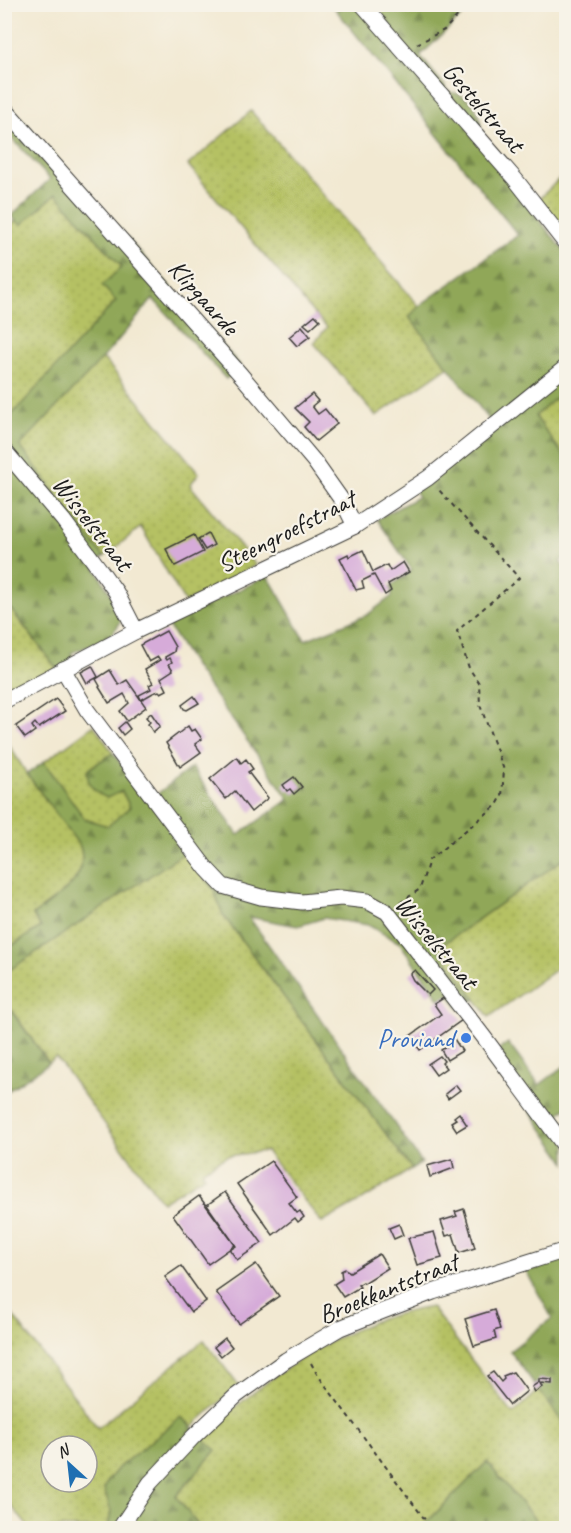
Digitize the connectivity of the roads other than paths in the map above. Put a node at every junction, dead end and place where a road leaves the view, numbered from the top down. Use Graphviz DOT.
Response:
graph roads {
  1 [pos="362,4"];
  2 [pos="4,108"];
  3 [pos="567,244"];
  4 [pos="567,367"];
  5 [pos="4,450"];
  6 [pos="355,526"];
  7 [pos="136,631"];
  8 [pos="63,669"];
  9 [pos="4,701"];
  10 [pos="567,1148"];
  11 [pos="567,1250"];
  12 [pos="120,1528"];
  1 -- 3 [label="street, Gestelstraat"];
  2 -- 6 [label="street, Klipgaarde"];
  4 -- 6 [label="street, Steengroefstraat"];
  5 -- 7 [label="street, Wisselstraat"];
  6 -- 7 [label="street, Steengroefstraat"];
  7 -- 8 [label="street, Steengroefstraat"];
  8 -- 9 [label="street, Steengroefstraat"];
  8 -- 10 [label="street, Wisselstraat"];
  11 -- 12 [label="street, Broekkantstraat"];
}
